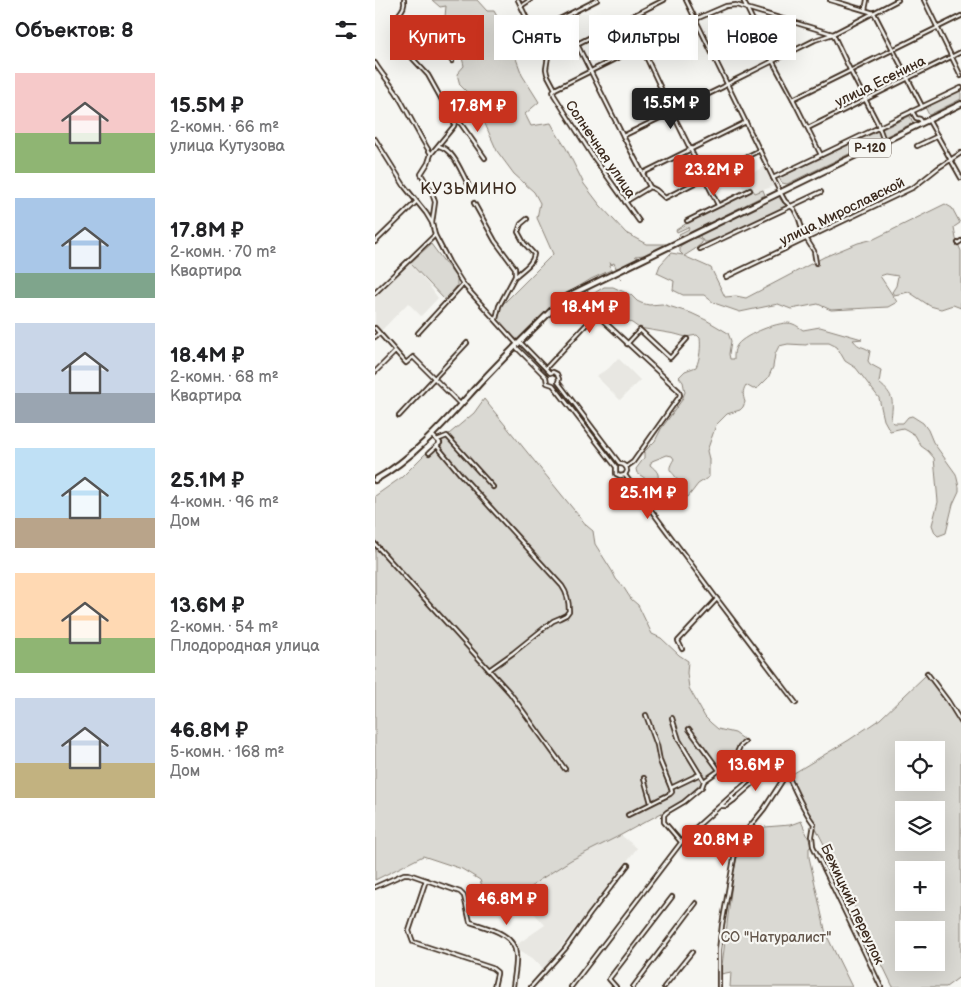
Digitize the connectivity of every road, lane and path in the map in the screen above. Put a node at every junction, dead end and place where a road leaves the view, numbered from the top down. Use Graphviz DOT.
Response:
graph roads {
  1 [pos="404,0"];
  2 [pos="518,0"];
  3 [pos="530,0"];
  4 [pos="597,0"];
  5 [pos="665,0"];
  6 [pos="686,0"];
  7 [pos="743,0"];
  8 [pos="830,0"];
  9 [pos="867,0"];
  10 [pos="898,0"];
  11 [pos="923,0"];
  12 [pos="521,6"];
  13 [pos="747,9"];
  14 [pos="865,10"];
  15 [pos="873,13"];
  16 [pos="400,15"];
  17 [pos="525,15"];
  18 [pos="568,15"];
  19 [pos="693,15"];
  20 [pos="961,16"];
  21 [pos="698,19"];
  22 [pos="698,26"];
  23 [pos="937,28"];
  24 [pos="833,34"];
  25 [pos="579,43"];
  26 [pos="579,48"];
  27 [pos="892,51"];
  28 [pos="961,52"];
  29 [pos="951,57"];
  30 [pos="414,60"];
  31 [pos="547,60"];
  32 [pos="613,60"];
  33 [pos="648,60"];
  34 [pos="773,62"];
  35 [pos="375,63"];
  36 [pos="591,71"];
  37 [pos="851,72"];
  38 [pos="961,76"];
  39 [pos="906,78"];
  40 [pos="727,84"];
  41 [pos="961,88"];
  42 [pos="555,89"];
  43 [pos="865,99"];
  44 [pos="793,100"];
  45 [pos="961,104"];
  46 [pos="921,106"];
  47 [pos="912,111"];
  48 [pos="672,112"];
  49 [pos="916,118"];
  50 [pos="456,119"];
  51 [pos="928,119"];
  52 [pos="745,122"];
  53 [pos="922,122"];
  54 [pos="915,126"];
  55 [pos="808,128"];
  56 [pos="878,128"];
  57 [pos="623,136"];
  58 [pos="938,136"];
  59 [pos="375,139"];
  60 [pos="884,141"];
  61 [pos="439,146"];
  62 [pos="917,146"];
  63 [pos="691,149"];
  64 [pos="760,150"];
  65 [pos="961,153"];
  66 [pos="431,154"];
  67 [pos="821,156"];
  68 [pos="485,158"];
  69 [pos="951,159"];
  70 [pos="643,173"];
  71 [pos="705,178"];
  72 [pos="773,178"];
  73 [pos="961,178"];
  74 [pos="467,184"];
  75 [pos="650,187"];
  76 [pos="750,190"];
  77 [pos="780,192"];
  78 [pos="821,192"];
  79 [pos="416,202"];
  80 [pos="625,202"];
  81 [pos="474,203"];
  82 [pos="718,205"];
  83 [pos="791,206"];
  84 [pos="527,219"];
  85 [pos="639,221"];
  86 [pos="687,221"];
  87 [pos="432,223"];
  88 [pos="435,235"];
  89 [pos="807,239"];
  90 [pos="375,242"];
  91 [pos="700,249"];
  92 [pos="816,263"];
  93 [pos="515,276"];
  94 [pos="726,278"];
  95 [pos="463,284"];
  96 [pos="375,293"];
  97 [pos="495,319"];
  98 [pos="375,328"];
  99 [pos="379,333"];
  100 [pos="417,333"];
  101 [pos="375,337"];
  102 [pos="687,339"];
  103 [pos="467,343"];
  104 [pos="518,344"];
  105 [pos="627,344"];
  106 [pos="395,352"];
  107 [pos="546,368"];
  108 [pos="375,372"];
  109 [pos="550,373"];
  110 [pos="546,377"];
  111 [pos="434,378"];
  112 [pos="558,382"];
  113 [pos="553,385"];
  114 [pos="460,404"];
  115 [pos="399,416"];
  116 [pos="431,435"];
  117 [pos="437,440"];
  118 [pos="437,446"];
  119 [pos="429,453"];
  120 [pos="620,464"];
  121 [pos="615,467"];
  122 [pos="626,467"];
  123 [pos="625,475"];
  124 [pos="375,480"];
  125 [pos="493,487"];
  126 [pos="375,544"];
  127 [pos="717,599"];
  128 [pos="682,649"];
  129 [pos="489,670"];
  130 [pos="927,673"];
  131 [pos="796,703"];
  132 [pos="646,714"];
  133 [pos="672,718"];
  134 [pos="961,722"];
  135 [pos="689,729"];
  136 [pos="745,742"];
  137 [pos="565,769"];
  138 [pos="719,770"];
  139 [pos="766,772"];
  140 [pos="700,774"];
  141 [pos="643,778"];
  142 [pos="750,780"];
  143 [pos="704,781"];
  144 [pos="671,788"];
  145 [pos="731,796"];
  146 [pos="734,800"];
  147 [pos="651,803"];
  148 [pos="721,806"];
  149 [pos="628,815"];
  150 [pos="681,842"];
  151 [pos="628,865"];
  152 [pos="426,880"];
  153 [pos="375,886"];
  154 [pos="672,897"];
  155 [pos="697,903"];
  156 [pos="692,952"];
  157 [pos="494,987"];
  158 [pos="513,987"];
  159 [pos="531,987"];
  160 [pos="571,987"];
  161 [pos="617,987"];
  162 [pos="633,987"];
  163 [pos="664,987"];
  164 [pos="719,987"];
  165 [pos="881,987"];
  1 -- 16 [label="street"];
  2 -- 12 [label="street, Солнечная улица"];
  3 -- 12 [label="street"];
  4 -- 18 [label="street"];
  5 -- 25 [label="street"];
  6 -- 19 [label="street"];
  7 -- 13 [label="street"];
  8 -- 14 [label="street"];
  9 -- 14 [label="street"];
  10 -- 15 [label="street"];
  11 -- 23 [label="street"];
  12 -- 17 [label="street, Солнечная улица"];
  13 -- 21 [label="street"];
  13 -- 24 [label="street"];
  13 -- 34 [label="street"];
  14 -- 15 [label="street"];
  15 -- 24 [label="street"];
  15 -- 27 [label="street"];
  20 -- 23 [label="street"];
  22 -- 40 [label="street"];
  23 -- 27 [label="street"];
  23 -- 29 [label="street"];
  24 -- 34 [label="street"];
  24 -- 37 [label="street"];
  26 -- 36 [label="street"];
  27 -- 37 [label="street"];
  27 -- 39 [label="street"];
  28 -- 29 [label="street, улица Есенина"];
  29 -- 38 [label="street"];
  29 -- 39 [label="street, улица Есенина"];
  30 -- 50 [label="street"];
  31 -- 42 [label="street, Солнечная улица"];
  32 -- 36 [label="street"];
  33 -- 48 [label="street"];
  34 -- 40 [label="street"];
  34 -- 44 [label="street"];
  35 -- 66 [label="street"];
  36 -- 42 [label="street"];
  36 -- 57 [label="street"];
  37 -- 43 [label="street"];
  37 -- 44 [label="street"];
  39 -- 43 [label="street, улица Есенина"];
  39 -- 46 [label="street"];
  40 -- 48 [label="street"];
  40 -- 52 [label="street"];
  41 -- 46 [label="street"];
  42 -- 80 [label="street, Солнечная улица"];
  43 -- 55 [label="street, улица Есенина"];
  43 -- 56 [label="street"];
  44 -- 55 [label="street"];
  45 -- 51 [label="main road, Р-120"];
  46 -- 47 [label="street"];
  47 -- 49 [label="street"];
  47 -- 56 [label="street"];
  48 -- 57 [label="street"];
  48 -- 63 [label="street"];
  49 -- 53 [label="street"];
  49 -- 54 [label="street"];
  50 -- 61 [label="street"];
  50 -- 68 [label="street"];
  51 -- 53 [label="main road, Р-120"];
  51 -- 58 [label="street"];
  52 -- 63 [label="street"];
  52 -- 64 [label="street"];
  53 -- 54 [label="main road, Р-120"];
  54 -- 60 [label="main road, Р-120"];
  55 -- 67 [label="street"];
  56 -- 60 [label="street"];
  56 -- 67 [label="street"];
  57 -- 70 [label="street"];
  58 -- 62 [label="street"];
  58 -- 69 [label="street"];
  59 -- 79 [label="street"];
  60 -- 77 [label="main road, Р-120"];
  61 -- 66 [label="street"];
  61 -- 74 [label="street"];
  63 -- 70 [label="street"];
  63 -- 71 [label="street"];
  64 -- 71 [label="street"];
  64 -- 72 [label="street"];
  65 -- 69 [label="street, улица Мирославской"];
  66 -- 87 [label="street"];
  67 -- 72 [label="street"];
  69 -- 73 [label="street"];
  69 -- 89 [label="street, улица Мирославской"];
  70 -- 75 [label="street"];
  71 -- 75 [label="street"];
  71 -- 82 [label="street"];
  72 -- 77 [label="street"];
  75 -- 80 [label="street"];
  76 -- 82 [label="street"];
  77 -- 83 [label="street"];
  77 -- 104 [label="main road, Р-120"];
  78 -- 83 [label="street"];
  79 -- 87 [label="street"];
  79 -- 90 [label="street"];
  80 -- 85 [label="street, Солнечная улица"];
  81 -- 93 [label="street"];
  82 -- 86 [label="street"];
  83 -- 89 [label="street"];
  83 -- 91 [label="street"];
  84 -- 93 [label="street"];
  87 -- 88 [label="street"];
  88 -- 95 [label="street"];
  88 -- 96 [label="street"];
  89 -- 92 [label="street"];
  89 -- 94 [label="street, улица Мирославской"];
  93 -- 97 [label="street"];
  95 -- 97 [label="street"];
  95 -- 100 [label="street"];
  97 -- 104 [label="street"];
  98 -- 99 [label="street"];
  99 -- 101 [label="street"];
  99 -- 106 [label="street"];
  102 -- 105 [label="street"];
  103 -- 111 [label="street"];
  104 -- 107 [label="street"];
  104 -- 110 [label="street"];
  104 -- 114 [label="main road, Р-120"];
  105 -- 107 [label="street"];
  105 -- 122 [label="street"];
  106 -- 108 [label="street"];
  106 -- 111 [label="street"];
  107 -- 109 [label="street"];
  109 -- 110 [label="street"];
  109 -- 112 [label="street"];
  110 -- 113 [label="street"];
  111 -- 114 [label="street"];
  111 -- 115 [label="street"];
  112 -- 113 [label="street"];
  112 -- 120 [label="street"];
  113 -- 121 [label="street"];
  114 -- 116 [label="main road, Р-120"];
  116 -- 117 [label="street"];
  116 -- 124 [label="main road, Р-120"];
  117 -- 118 [label="street"];
  117 -- 125 [label="street"];
  118 -- 119 [label="street"];
  118 -- 129 [label="street"];
  120 -- 121 [label="street"];
  120 -- 122 [label="street"];
  121 -- 123 [label="street"];
  122 -- 123 [label="street"];
  123 -- 127 [label="street"];
  126 -- 129 [label="street"];
  127 -- 128 [label="street"];
  127 -- 131 [label="street"];
  129 -- 137 [label="street"];
  130 -- 134 [label="street"];
  132 -- 144 [label="street"];
  133 -- 140 [label="street"];
  135 -- 138 [label="street"];
  136 -- 138 [label="street"];
  138 -- 143 [label="street"];
  139 -- 146 [label="street"];
  140 -- 143 [label="street"];
  140 -- 144 [label="street"];
  141 -- 147 [label="street"];
  142 -- 145 [label="street"];
  143 -- 150 [label="street"];
  144 -- 147 [label="street"];
  145 -- 146 [label="street"];
  145 -- 148 [label="street"];
  146 -- 148 [label="street"];
  147 -- 149 [label="street"];
  148 -- 150 [label="street"];
  150 -- 160 [label="street"];
  151 -- 159 [label="street"];
  152 -- 153 [label="street"];
  152 -- 157 [label="street"];
  152 -- 158 [label="street"];
  154 -- 161 [label="street"];
  155 -- 162 [label="street"];
  156 -- 163 [label="street"];
  164 -- 165 [label="street, Бежицкий переулок"];
}
